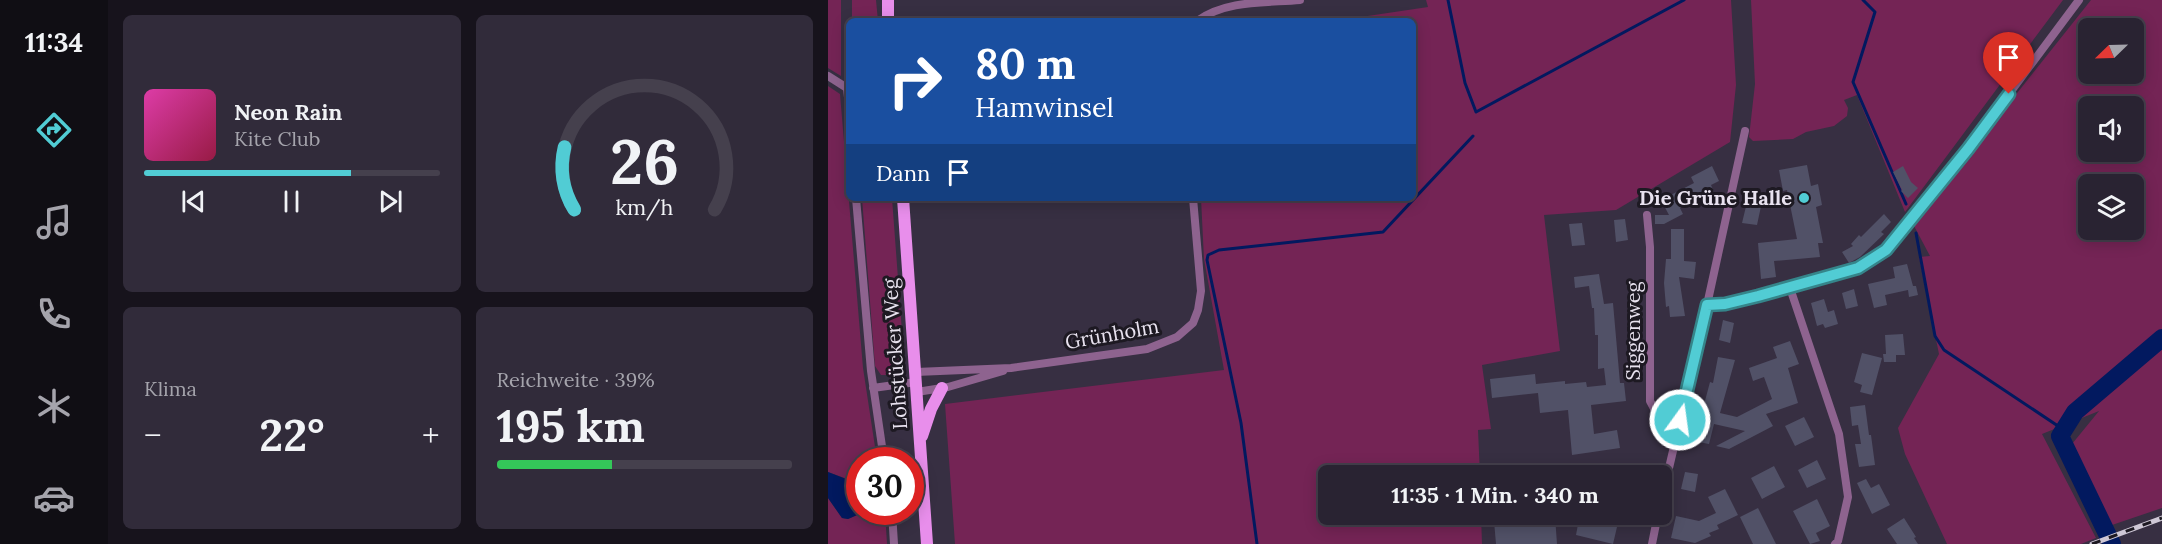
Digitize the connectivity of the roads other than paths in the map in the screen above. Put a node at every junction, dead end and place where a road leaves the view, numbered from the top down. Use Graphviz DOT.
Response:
graph roads {
  1 [pos="888,0"];
  2 [pos="1300,0"];
  3 [pos="2079,0"];
  4 [pos="888,18"];
  5 [pos="1201,18"];
  6 [pos="828,76"];
  7 [pos="846,87"];
  8 [pos="1745,131"];
  9 [pos="856,201"];
  10 [pos="903,201"];
  11 [pos="1193,201"];
  12 [pos="1647,215"];
  13 [pos="1790,288"];
  14 [pos="1707,305"];
  15 [pos="1011,368"];
  16 [pos="916,382"];
  17 [pos="873,388"];
  18 [pos="942,388"];
  19 [pos="1675,440"];
  20 [pos="920,443"];
  21 [pos="882,447"];
  22 [pos="1669,465"];
  23 [pos="893,525"];
  24 [pos="1656,525"];
  25 [pos="894,544"];
  26 [pos="927,544"];
  27 [pos="1652,544"];
  28 [pos="1835,544"];
  1 -- 4 [label="main road"];
  2 -- 5 [label="street"];
  3 -- 13 [label="street"];
  6 -- 7 [label="street"];
  8 -- 14 [label="street"];
  9 -- 17 [label="street, Lohstücker Weg"];
  10 -- 16 [label="main road, Lohstücker Weg"];
  11 -- 15 [label="street, Grünholm"];
  12 -- 19 [label="street, Siggenweg"];
  13 -- 14 [label="street"];
  13 -- 28 [label="street"];
  14 -- 19 [label="street"];
  15 -- 16 [label="street, Grünholm"];
  15 -- 18 [label="street, Grünholm"];
  16 -- 17 [label="street"];
  16 -- 18 [label="street, Grünholm"];
  16 -- 20 [label="main road, Lohstücker Weg"];
  17 -- 21 [label="street, Lohstücker Weg"];
  18 -- 20 [label="main road"];
  19 -- 22 [label="street"];
  20 -- 26 [label="main road, Lohstücker Weg"];
  23 -- 25 [label="street"];
  24 -- 27 [label="street"];
}
